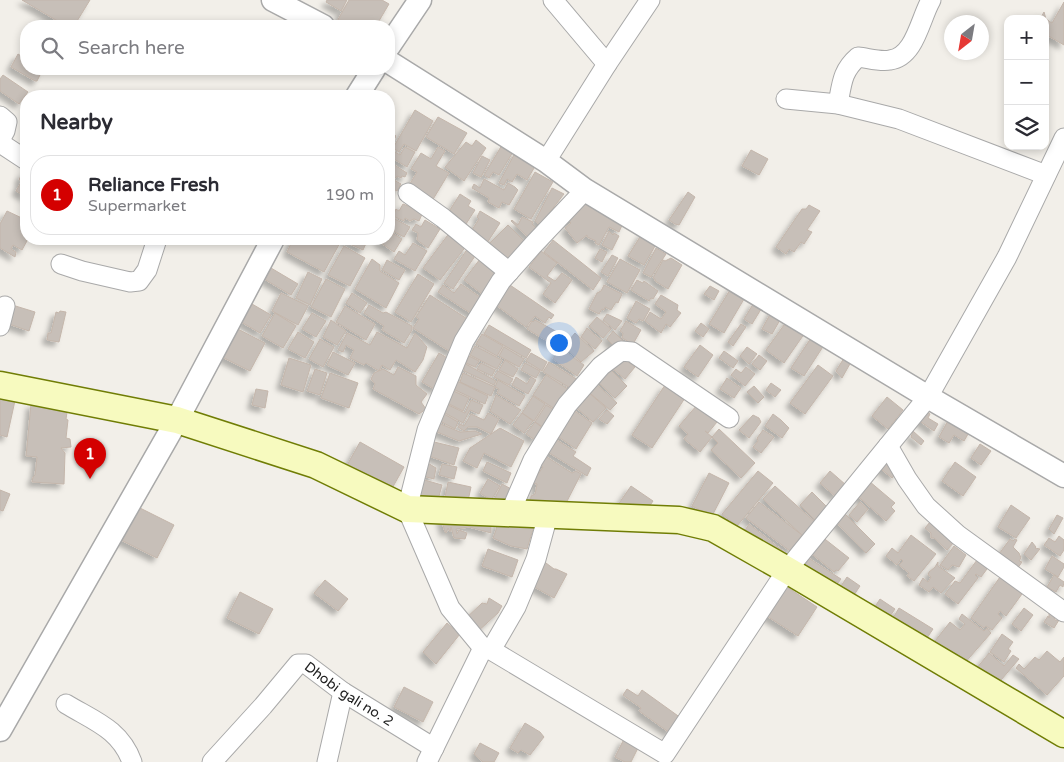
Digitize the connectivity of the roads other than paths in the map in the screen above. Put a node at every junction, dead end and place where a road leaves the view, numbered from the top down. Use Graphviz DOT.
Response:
graph roads {
  1 [pos="273,0"];
  2 [pos="420,0"];
  3 [pos="553,0"];
  4 [pos="650,0"];
  5 [pos="931,0"];
  6 [pos="311,20"];
  7 [pos="395,37"];
  8 [pos="607,64"];
  9 [pos="395,66"];
  10 [pos="370,75"];
  11 [pos="361,90"];
  12 [pos="786,99"];
  13 [pos="838,104"];
  14 [pos="0,116"];
  15 [pos="1064,138"];
  16 [pos="0,142"];
  17 [pos="20,156"];
  18 [pos="546,161"];
  19 [pos="1046,175"];
  20 [pos="585,190"];
  21 [pos="408,193"];
  22 [pos="156,245"];
  23 [pos="270,245"];
  24 [pos="61,264"];
  25 [pos="509,272"];
  26 [pos="6,306"];
  27 [pos="0,326"];
  28 [pos="0,384"];
  29 [pos="928,397"];
  30 [pos="729,418"];
  31 [pos="177,420"];
  32 [pos="888,446"];
  33 [pos="1064,476"];
  34 [pos="407,509"];
  35 [pos="510,513"];
  36 [pos="548,515"];
  37 [pos="786,570"];
  38 [pos="1064,612"];
  39 [pos="487,649"];
  40 [pos="344,692"];
  41 [pos="66,704"];
  42 [pos="0,730"];
  43 [pos="1064,734"];
  44 [pos="431,755"];
  45 [pos="670,758"];
  46 [pos="132,762"];
  47 [pos="212,762"];
  48 [pos="327,762"];
  1 -- 6 [label="street"];
  2 -- 7 [label="street"];
  3 -- 8 [label="street"];
  4 -- 8 [label="street"];
  5 -- 13 [label="street"];
  8 -- 18 [label="street"];
  9 -- 18 [label="street"];
  10 -- 11 [label="street"];
  12 -- 13 [label="street"];
  13 -- 19 [label="street"];
  14 -- 16 [label="street"];
  15 -- 19 [label="street"];
  16 -- 17 [label="street"];
  18 -- 20 [label="street"];
  19 -- 29 [label="street"];
  20 -- 25 [label="street"];
  20 -- 29 [label="street"];
  21 -- 25 [label="street"];
  22 -- 24 [label="street"];
  23 -- 31 [label="street"];
  25 -- 34 [label="street"];
  26 -- 27 [label="street"];
  28 -- 31 [label="main road"];
  29 -- 32 [label="street"];
  29 -- 33 [label="street"];
  30 -- 35 [label="street"];
  31 -- 34 [label="main road"];
  31 -- 42 [label="street"];
  32 -- 37 [label="street"];
  32 -- 38 [label="street"];
  34 -- 35 [label="main road"];
  34 -- 39 [label="street"];
  35 -- 36 [label="main road"];
  36 -- 37 [label="main road"];
  36 -- 39 [label="street"];
  37 -- 43 [label="main road"];
  37 -- 45 [label="street"];
  39 -- 44 [label="street"];
  39 -- 45 [label="street"];
  40 -- 44 [label="street, Dhobi gali no. 2"];
  40 -- 47 [label="street, Dhobi gali no. 2"];
  40 -- 48 [label="street"];
  41 -- 46 [label="street"];
}
